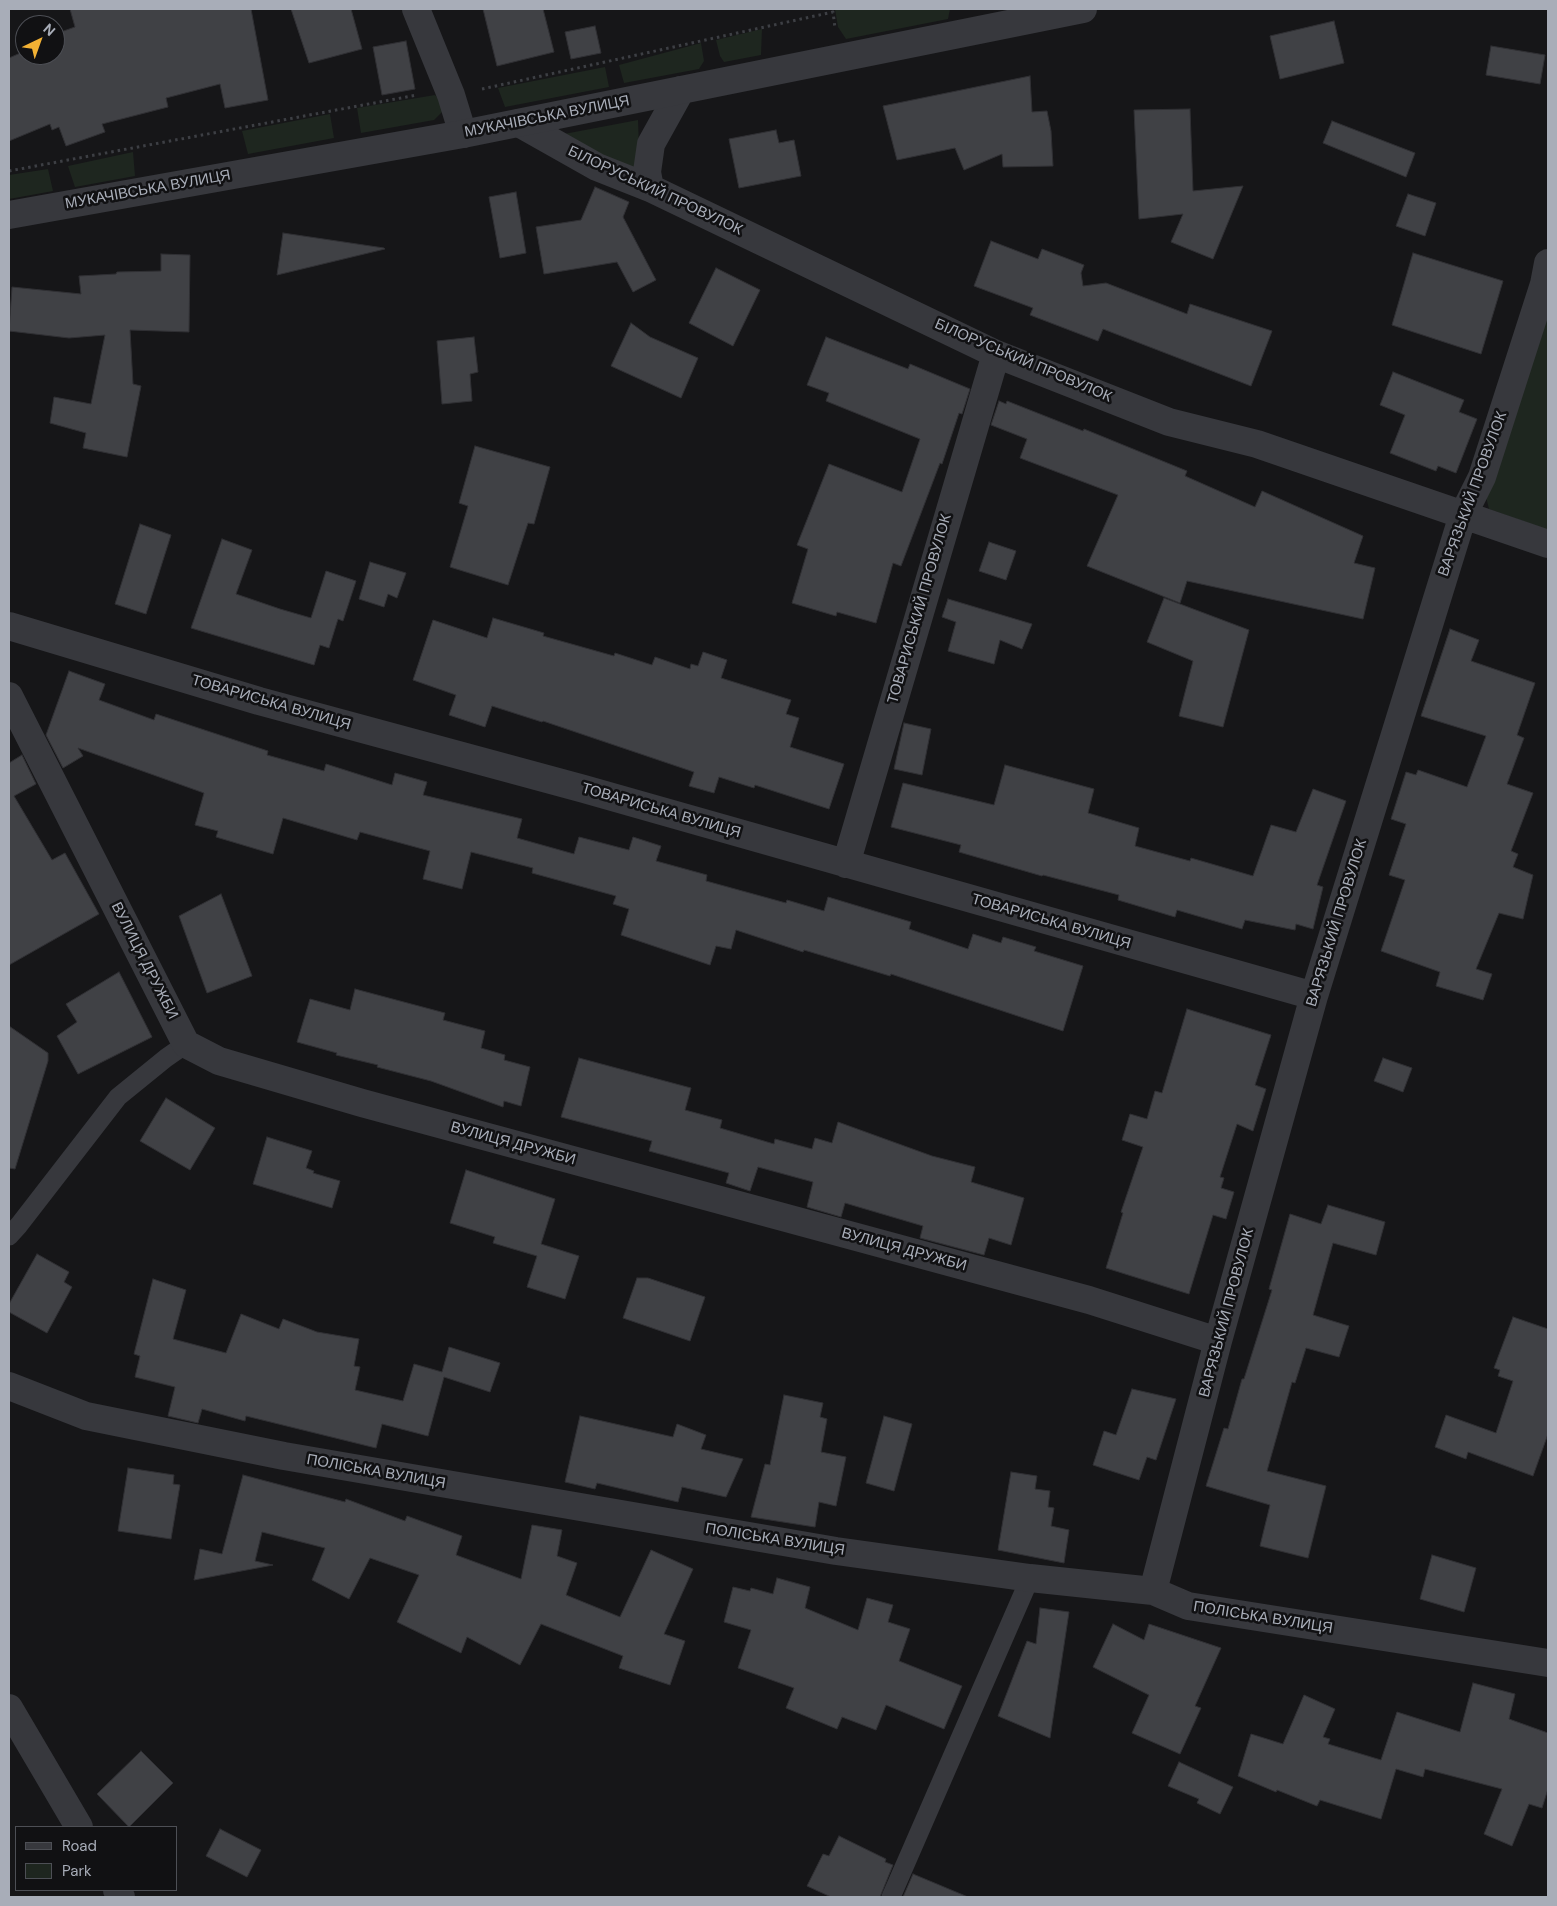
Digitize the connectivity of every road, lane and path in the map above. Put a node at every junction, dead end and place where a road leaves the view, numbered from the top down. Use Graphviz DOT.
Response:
graph roads {
  1 [pos="416,9"];
  2 [pos="1083,9"];
  3 [pos="836,35"];
  4 [pos="681,90"];
  5 [pos="451,95"];
  6 [pos="519,123"];
  7 [pos="463,134"];
  8 [pos="9,171"];
  9 [pos="650,188"];
  10 [pos="9,214"];
  11 [pos="1548,263"];
  12 [pos="996,354"];
  13 [pos="1463,515"];
  14 [pos="1548,544"];
  15 [pos="9,626"];
  16 [pos="9,696"];
  17 [pos="846,864"];
  18 [pos="1314,996"];
  19 [pos="186,1044"];
  20 [pos="9,1236"];
  21 [pos="1218,1341"];
  22 [pos="9,1386"];
  23 [pos="1030,1578"];
  24 [pos="1153,1591"];
  25 [pos="1547,1658"];
  26 [pos="9,1708"];
  27 [pos="78,1826"];
  28 [pos="891,1897"];
  1 -- 5 [label="street"];
  2 -- 4 [label="street, МУКАЧІВСЬКА ВУЛИЦЯ"];
  3 -- 5 [label="path"];
  4 -- 6 [label="street, МУКАЧІВСЬКА ВУЛИЦЯ"];
  4 -- 9 [label="street"];
  5 -- 7 [label="street"];
  5 -- 8 [label="path"];
  6 -- 7 [label="street, МУКАЧІВСЬКА ВУЛИЦЯ"];
  6 -- 9 [label="street, БІЛОРУСЬКИЙ ПРОВУЛОК"];
  7 -- 10 [label="street, МУКАЧІВСЬКА ВУЛИЦЯ"];
  9 -- 12 [label="street, БІЛОРУСЬКИЙ ПРОВУЛОК"];
  11 -- 13 [label="street, ВАРЯЗЬКИЙ ПРОВУЛОК"];
  12 -- 13 [label="street, БІЛОРУСЬКИЙ ПРОВУЛОК"];
  12 -- 17 [label="street, ТОВАРИСЬКИЙ ПРОВУЛОК"];
  13 -- 14 [label="street, БІЛОРУСЬКИЙ ПРОВУЛОК"];
  13 -- 18 [label="street, ВАРЯЗЬКИЙ ПРОВУЛОК"];
  15 -- 17 [label="street, ТОВАРИСЬКА ВУЛИЦЯ"];
  16 -- 19 [label="street, ВУЛИЦЯ ДРУЖБИ"];
  17 -- 18 [label="street, ТОВАРИСЬКА ВУЛИЦЯ"];
  18 -- 21 [label="street, ВАРЯЗЬКИЙ ПРОВУЛОК"];
  19 -- 20 [label="lane"];
  19 -- 21 [label="street, ВУЛИЦЯ ДРУЖБИ"];
  21 -- 24 [label="street, ВАРЯЗЬКИЙ ПРОВУЛОК"];
  22 -- 23 [label="street, ПОЛІСЬКА ВУЛИЦЯ"];
  23 -- 24 [label="street, ПОЛІСЬКА ВУЛИЦЯ"];
  23 -- 28 [label="lane"];
  24 -- 25 [label="street, ПОЛІСЬКА ВУЛИЦЯ"];
  26 -- 27 [label="street"];
}
